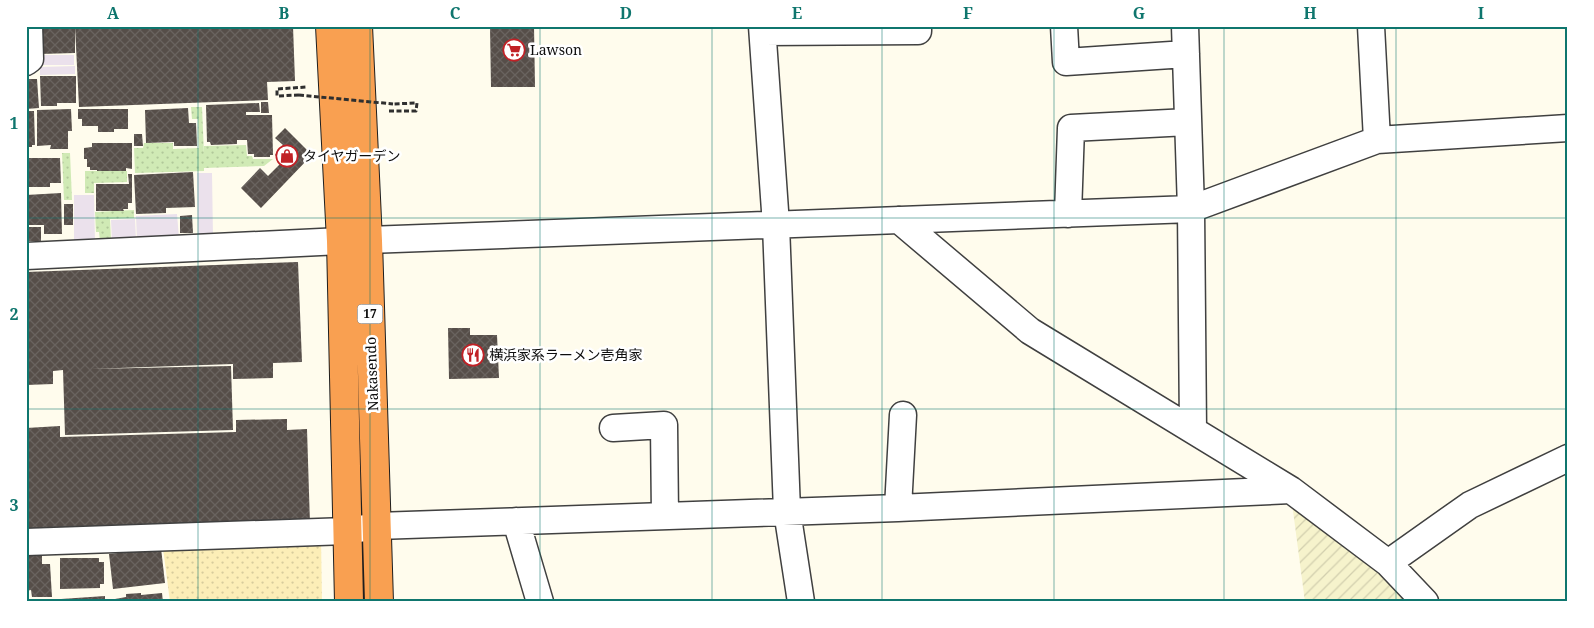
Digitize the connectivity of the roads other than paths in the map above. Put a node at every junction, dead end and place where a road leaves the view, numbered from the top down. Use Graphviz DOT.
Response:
graph roads {
  1 [pos="29,26"];
  2 [pos="330,26"];
  3 [pos="358,26"];
  4 [pos="918,26"];
  5 [pos="1064,26"];
  6 [pos="1185,26"];
  7 [pos="1371,26"];
  8 [pos="763,29"];
  9 [pos="1186,54"];
  10 [pos="26,62"];
  11 [pos="1188,122"];
  12 [pos="1568,128"];
  13 [pos="1377,140"];
  14 [pos="1191,209"];
  15 [pos="1068,214"];
  16 [pos="899,220"];
  17 [pos="776,225"];
  18 [pos="340,241"];
  19 [pos="368,241"];
  20 [pos="26,256"];
  21 [pos="903,415"];
  22 [pos="613,428"];
  23 [pos="1193,430"];
  24 [pos="1568,458"];
  25 [pos="1291,490"];
  26 [pos="898,508"];
  27 [pos="787,511"];
  28 [pos="666,516"];
  29 [pos="516,522"];
  30 [pos="377,526"];
  31 [pos="347,531"];
  32 [pos="26,542"];
  33 [pos="1388,563"];
  34 [pos="349,602"];
  35 [pos="379,602"];
  36 [pos="540,602"];
  37 [pos="801,602"];
  38 [pos="1425,602"];
  1 -- 10 [label="street"];
  2 -- 18 [label="highway, Nakasendo / 17"];
  3 -- 19 [label="highway, Nakasendo / 17"];
  4 -- 8 [label="street"];
  5 -- 9 [label="street"];
  6 -- 9 [label="street"];
  7 -- 13 [label="street"];
  8 -- 17 [label="street"];
  9 -- 11 [label="street"];
  11 -- 14 [label="street"];
  11 -- 15 [label="street"];
  12 -- 13 [label="street"];
  13 -- 14 [label="street"];
  14 -- 15 [label="street"];
  14 -- 23 [label="street"];
  15 -- 16 [label="street"];
  16 -- 17 [label="street"];
  16 -- 23 [label="street"];
  17 -- 19 [label="street"];
  17 -- 27 [label="street"];
  18 -- 19 [label="street"];
  18 -- 20 [label="street"];
  18 -- 31 [label="highway, Nakasendo / 17"];
  19 -- 30 [label="highway, Nakasendo / 17"];
  21 -- 26 [label="street"];
  22 -- 28 [label="street"];
  23 -- 25 [label="street"];
  24 -- 33 [label="street"];
  25 -- 26 [label="street"];
  25 -- 33 [label="street"];
  26 -- 27 [label="street"];
  27 -- 28 [label="street"];
  27 -- 37 [label="street"];
  28 -- 29 [label="street"];
  29 -- 30 [label="street"];
  29 -- 36 [label="street"];
  30 -- 31 [label="street"];
  30 -- 35 [label="highway, Nakasendo / 17"];
  31 -- 32 [label="street"];
  31 -- 34 [label="highway, Nakasendo / 17"];
  33 -- 38 [label="street"];
}
